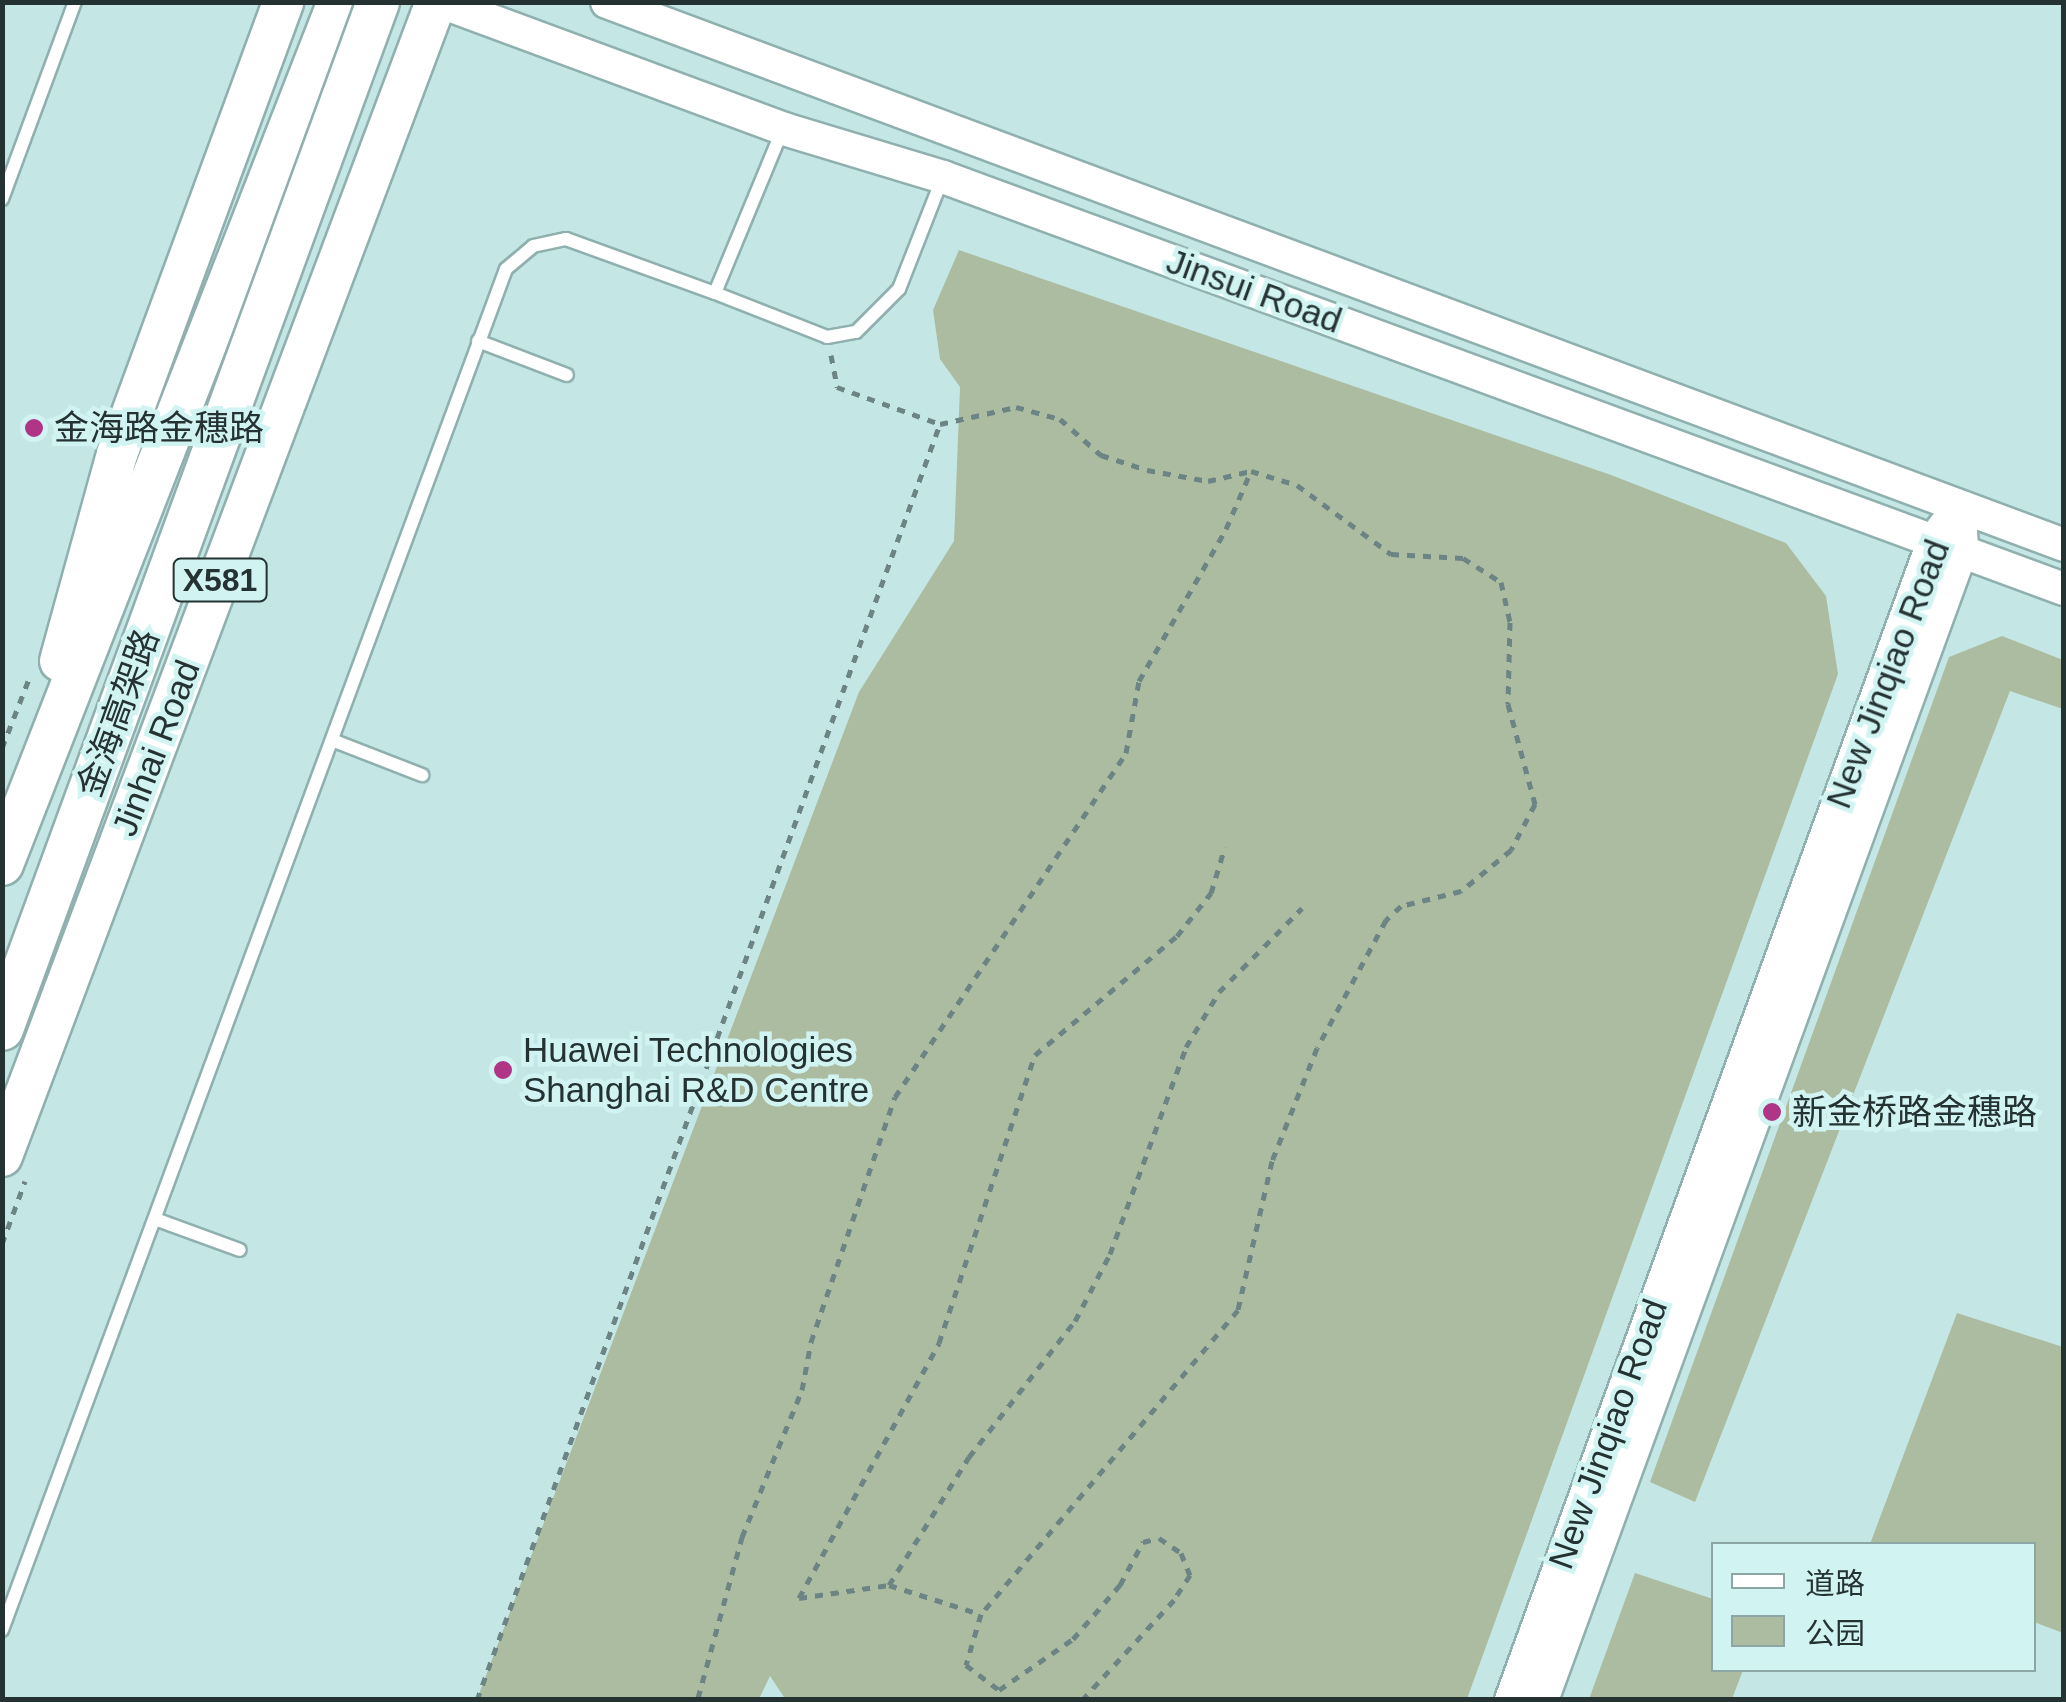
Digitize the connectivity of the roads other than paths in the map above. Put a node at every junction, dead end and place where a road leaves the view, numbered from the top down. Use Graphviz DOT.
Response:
graph roads {
  1 [pos="75,2"];
  2 [pos="283,2"];
  3 [pos="314,2"];
  4 [pos="339,2"];
  5 [pos="378,2"];
  6 [pos="439,2"];
  7 [pos="607,2"];
  8 [pos="784,129"];
  9 [pos="943,177"];
  10 [pos="2,199"];
  11 [pos="715,293"];
  12 [pos="478,341"];
  13 [pos="567,375"];
  14 [pos="1959,505"];
  15 [pos="1948,544"];
  16 [pos="2064,545"];
  17 [pos="2064,588"];
  18 [pos="76,616"];
  19 [pos="332,740"];
  20 [pos="422,775"];
  21 [pos="2,815"];
  22 [pos="2,864"];
  23 [pos="2,1029"];
  24 [pos="2,1156"];
  25 [pos="154,1218"];
  26 [pos="240,1250"];
  27 [pos="2,1630"];
  28 [pos="1512,1700"];
  29 [pos="1542,1700"];
  1 -- 10 [label="lane"];
  2 -- 18 [label="main road"];
  3 -- 18 [label="highway"];
  4 -- 22 [label="highway, 金海高架路"];
  5 -- 23 [label="highway, 金海高架路, bridge"];
  6 -- 8 [label="street, Jinsui Road"];
  6 -- 24 [label="main road, Jinhai Road / X581"];
  7 -- 14 [label="street, Jinsui Road"];
  8 -- 9 [label="street, Jinsui Road"];
  8 -- 11 [label="lane"];
  9 -- 11 [label="lane"];
  9 -- 15 [label="street, Jinsui Road"];
  11 -- 12 [label="lane"];
  12 -- 13 [label="lane"];
  12 -- 19 [label="lane"];
  14 -- 15 [label="street, New Jinqiao Road"];
  14 -- 16 [label="street, Jinsui Road"];
  15 -- 17 [label="street, Jinsui Road"];
  15 -- 28 [label="street, New Jinqiao Road"];
  15 -- 29 [label="street, New Jinqiao Road"];
  18 -- 21 [label="main road"];
  19 -- 20 [label="lane"];
  19 -- 25 [label="lane"];
  25 -- 26 [label="lane"];
  25 -- 27 [label="lane"];
}
